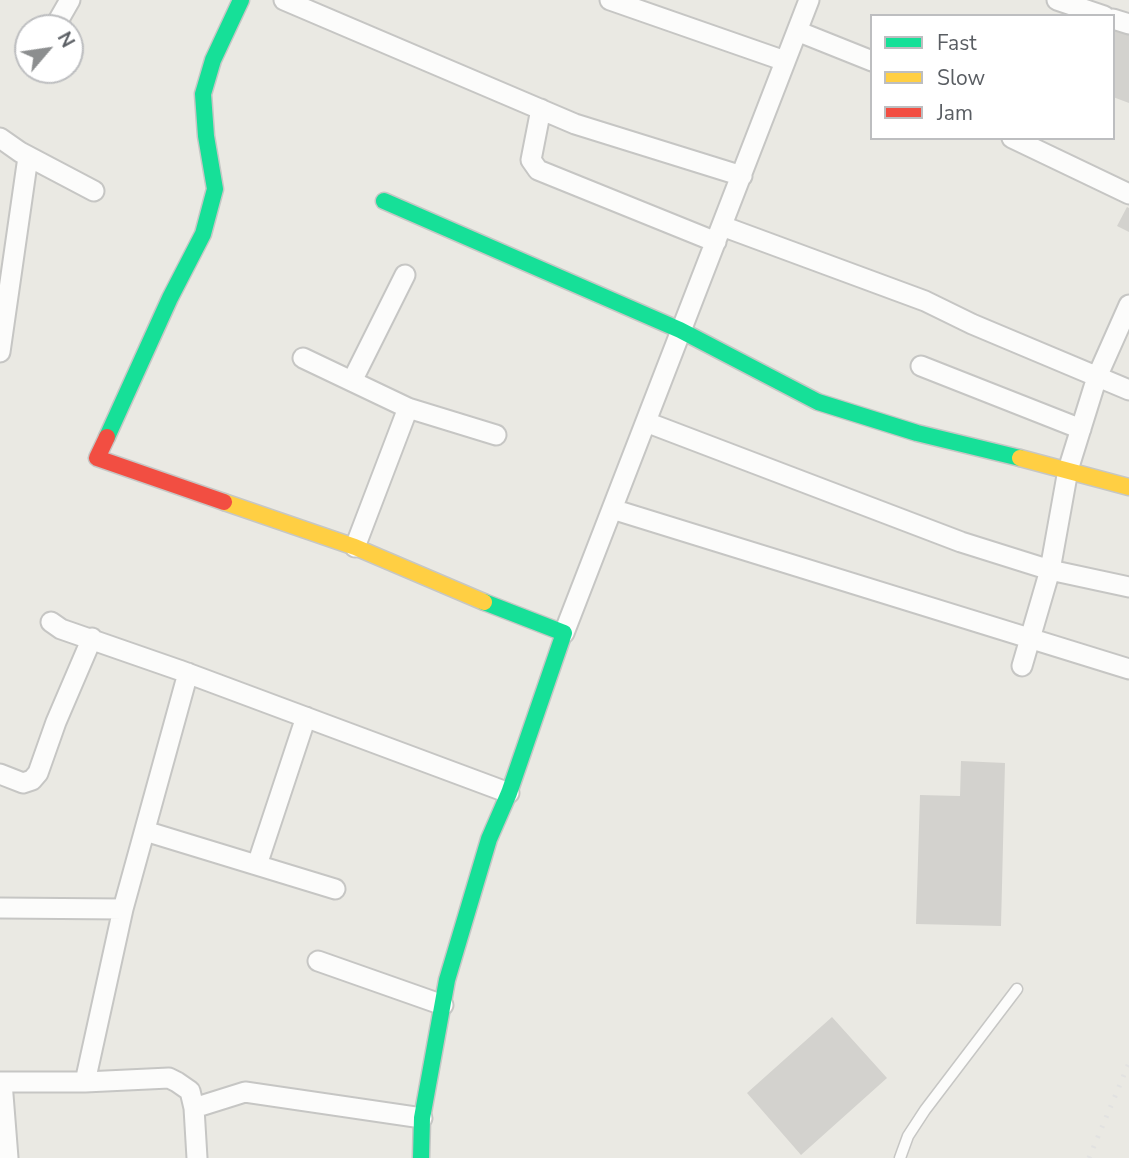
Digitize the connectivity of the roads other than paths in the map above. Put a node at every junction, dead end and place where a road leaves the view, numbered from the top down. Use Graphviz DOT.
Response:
graph roads {
  1 [pos="242,0"];
  2 [pos="284,0"];
  3 [pos="610,0"];
  4 [pos="809,0"];
  5 [pos="1061,1"];
  6 [pos="1098,14"];
  7 [pos="797,31"];
  8 [pos="870,60"];
  9 [pos="785,61"];
  10 [pos="541,109"];
  11 [pos="0,138"];
  12 [pos="1016,140"];
  13 [pos="29,157"];
  14 [pos="742,176"];
  15 [pos="94,191"];
  16 [pos="1129,194"];
  17 [pos="384,201"];
  18 [pos="719,234"];
  19 [pos="405,275"];
  20 [pos="1129,305"];
  21 [pos="680,330"];
  22 [pos="0,352"];
  23 [pos="303,358"];
  24 [pos="921,366"];
  25 [pos="1097,377"];
  26 [pos="352,382"];
  27 [pos="1129,390"];
  28 [pos="408,408"];
  29 [pos="646,422"];
  30 [pos="1081,429"];
  31 [pos="496,435"];
  32 [pos="1068,470"];
  33 [pos="1129,487"];
  34 [pos="612,509"];
  35 [pos="355,547"];
  36 [pos="1050,570"];
  37 [pos="1129,587"];
  38 [pos="51,622"];
  39 [pos="564,633"];
  40 [pos="1029,636"];
  41 [pos="92,638"];
  42 [pos="1022,666"];
  43 [pos="1129,668"];
  44 [pos="188,673"];
  45 [pos="306,717"];
  46 [pos="0,774"];
  47 [pos="509,793"];
  48 [pos="145,831"];
  49 [pos="257,865"];
  50 [pos="335,888"];
  51 [pos="0,908"];
  52 [pos="123,909"];
  53 [pos="318,961"];
  54 [pos="1017,989"];
  55 [pos="443,1005"];
  56 [pos="1,1082"];
  57 [pos="85,1082"];
  58 [pos="194,1108"];
  59 [pos="422,1118"];
  60 [pos="8,1158"];
  61 [pos="197,1158"];
  62 [pos="422,1158"];
  63 [pos="900,1158"];
  1 -- 35 [label="street"];
  2 -- 10 [label="street"];
  3 -- 9 [label="street"];
  4 -- 7 [label="street"];
  5 -- 6 [label="street"];
  7 -- 8 [label="street"];
  7 -- 9 [label="street"];
  9 -- 14 [label="street"];
  10 -- 14 [label="street"];
  10 -- 18 [label="street"];
  11 -- 13 [label="street"];
  12 -- 16 [label="street"];
  13 -- 15 [label="street"];
  13 -- 22 [label="street"];
  14 -- 18 [label="street"];
  17 -- 21 [label="street"];
  18 -- 21 [label="street"];
  18 -- 25 [label="street"];
  19 -- 26 [label="street"];
  20 -- 25 [label="street"];
  21 -- 29 [label="street"];
  21 -- 32 [label="street"];
  23 -- 26 [label="street"];
  24 -- 30 [label="street"];
  25 -- 27 [label="street"];
  25 -- 30 [label="street"];
  26 -- 28 [label="street"];
  28 -- 31 [label="street"];
  28 -- 35 [label="street"];
  29 -- 34 [label="street"];
  29 -- 36 [label="street"];
  30 -- 32 [label="street"];
  32 -- 33 [label="street"];
  32 -- 36 [label="street"];
  34 -- 39 [label="street"];
  34 -- 40 [label="street"];
  35 -- 39 [label="street"];
  36 -- 37 [label="street"];
  36 -- 40 [label="street"];
  38 -- 41 [label="street"];
  39 -- 47 [label="street"];
  40 -- 42 [label="street"];
  40 -- 43 [label="street"];
  41 -- 44 [label="street"];
  41 -- 46 [label="street"];
  44 -- 45 [label="street"];
  44 -- 48 [label="street"];
  45 -- 47 [label="street"];
  45 -- 49 [label="street"];
  47 -- 55 [label="street"];
  48 -- 49 [label="street"];
  48 -- 52 [label="street"];
  49 -- 50 [label="street"];
  51 -- 52 [label="street"];
  52 -- 57 [label="street"];
  53 -- 55 [label="street"];
  54 -- 63 [label="lane"];
  55 -- 59 [label="street"];
  56 -- 57 [label="street"];
  56 -- 60 [label="street"];
  57 -- 58 [label="street"];
  58 -- 59 [label="street"];
  58 -- 61 [label="street"];
  59 -- 62 [label="street"];
}
